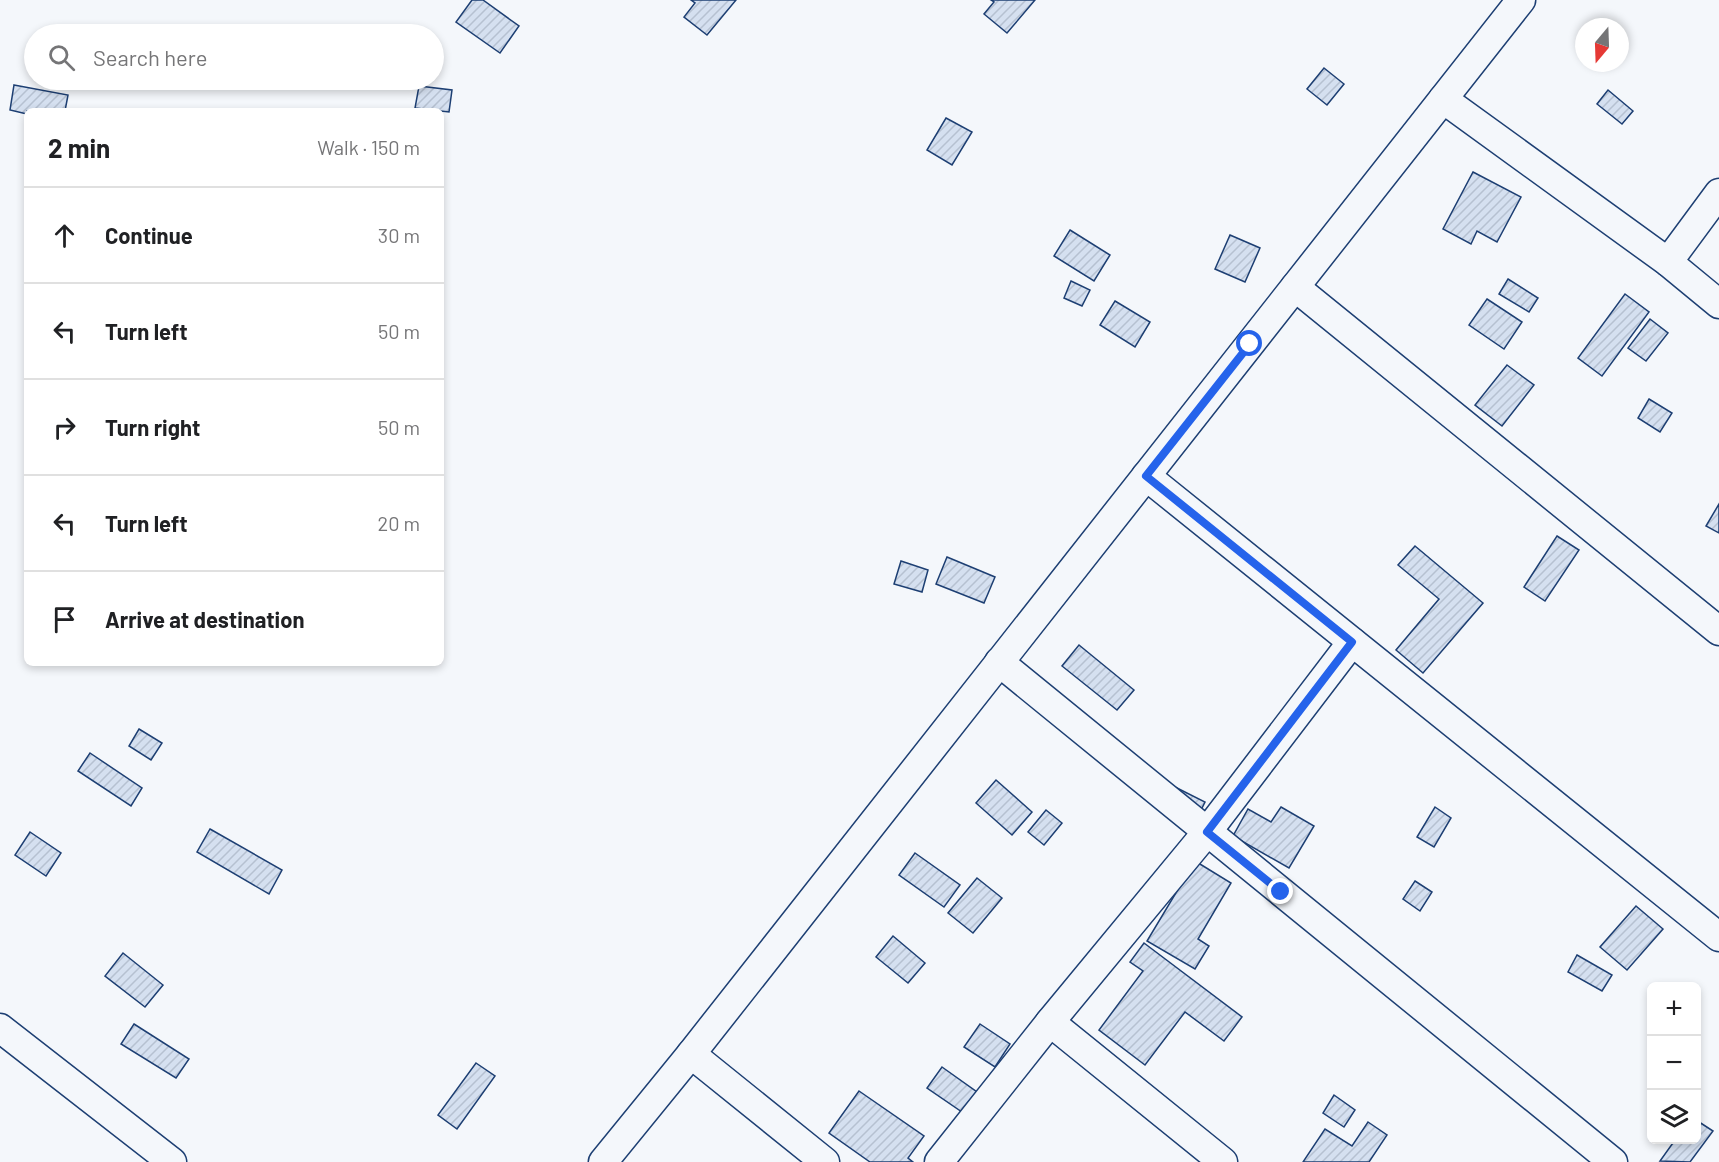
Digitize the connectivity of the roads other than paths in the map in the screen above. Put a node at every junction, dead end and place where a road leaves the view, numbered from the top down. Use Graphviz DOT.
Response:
graph roads {
  1 [pos="1521,0"];
  2 [pos="1443,99"];
  3 [pos="1719,194"];
  4 [pos="1668,262"];
  5 [pos="1295,287"];
  6 [pos="1719,304"];
  7 [pos="1146,476"];
  8 [pos="1719,631"];
  9 [pos="1352,642"];
  10 [pos="999,662"];
  11 [pos="1207,832"];
  12 [pos="1719,937"];
  13 [pos="1050,1023"];
  14 [pos="0,1028"];
  15 [pos="691,1054"];
  16 [pos="172,1162"];
  17 [pos="603,1162"];
  18 [pos="825,1162"];
  19 [pos="939,1162"];
  20 [pos="1223,1162"];
  21 [pos="1613,1162"];
  1 -- 2 [label="street"];
  2 -- 4 [label="street"];
  2 -- 5 [label="street"];
  3 -- 4 [label="street"];
  4 -- 6 [label="street"];
  5 -- 7 [label="street"];
  5 -- 8 [label="street"];
  7 -- 9 [label="street"];
  7 -- 10 [label="street"];
  9 -- 11 [label="street"];
  9 -- 12 [label="street"];
  10 -- 11 [label="street"];
  10 -- 15 [label="street"];
  11 -- 13 [label="street"];
  11 -- 21 [label="street"];
  13 -- 19 [label="street"];
  13 -- 20 [label="street"];
  14 -- 16 [label="street"];
  15 -- 17 [label="street"];
  15 -- 18 [label="street"];
}
